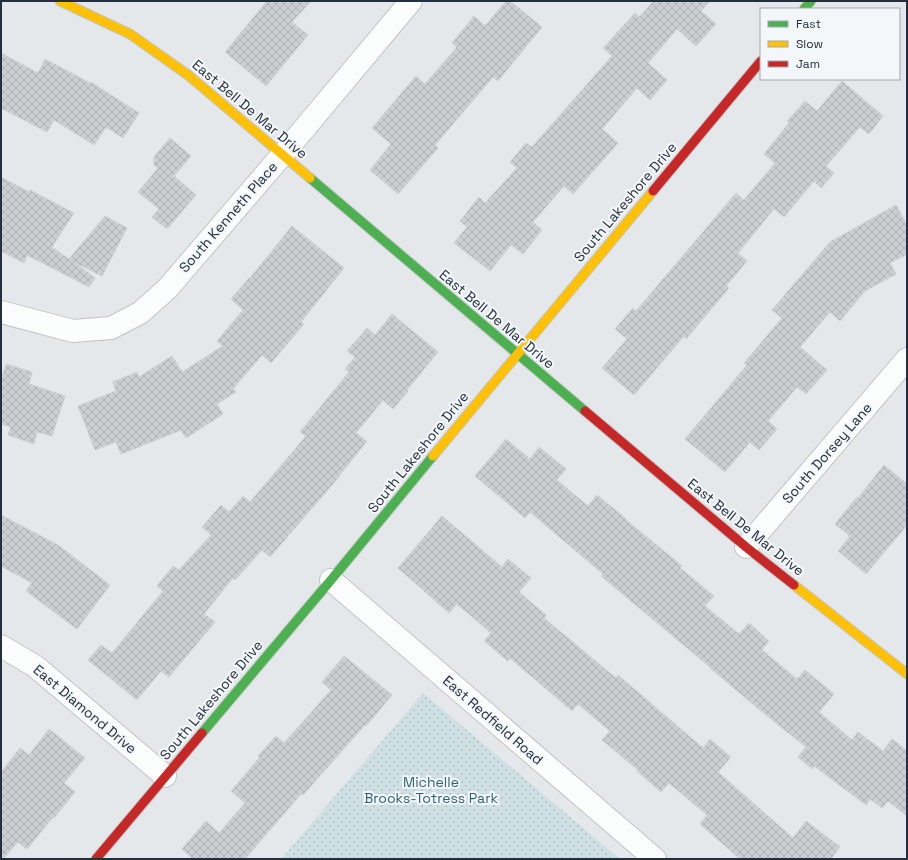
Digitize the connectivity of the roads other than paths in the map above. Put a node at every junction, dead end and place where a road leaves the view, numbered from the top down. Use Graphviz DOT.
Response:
graph roads {
  1 [pos="60,1"];
  2 [pos="411,1"];
  3 [pos="760,62"];
  4 [pos="283,154"];
  5 [pos="1,312"];
  6 [pos="517,354"];
  7 [pos="907,359"];
  8 [pos="746,547"];
  9 [pos="331,580"];
  10 [pos="1,646"];
  11 [pos="907,674"];
  12 [pos="165,776"];
  13 [pos="96,859"];
  14 [pos="655,859"];
  1 -- 4 [label="street, East Bell De Mar Drive"];
  2 -- 4 [label="street, South Kenneth Place"];
  3 -- 6 [label="street, South Lakeshore Drive"];
  4 -- 5 [label="street, South Kenneth Place"];
  4 -- 6 [label="street, East Bell De Mar Drive"];
  6 -- 8 [label="street, East Bell De Mar Drive"];
  6 -- 9 [label="street, South Lakeshore Drive"];
  7 -- 8 [label="street, South Dorsey Lane"];
  8 -- 11 [label="street, East Bell De Mar Drive"];
  9 -- 12 [label="street, South Lakeshore Drive"];
  9 -- 14 [label="street, East Redfield Road"];
  10 -- 12 [label="street, East Diamond Drive"];
  12 -- 13 [label="street, South Lakeshore Drive"];
}
